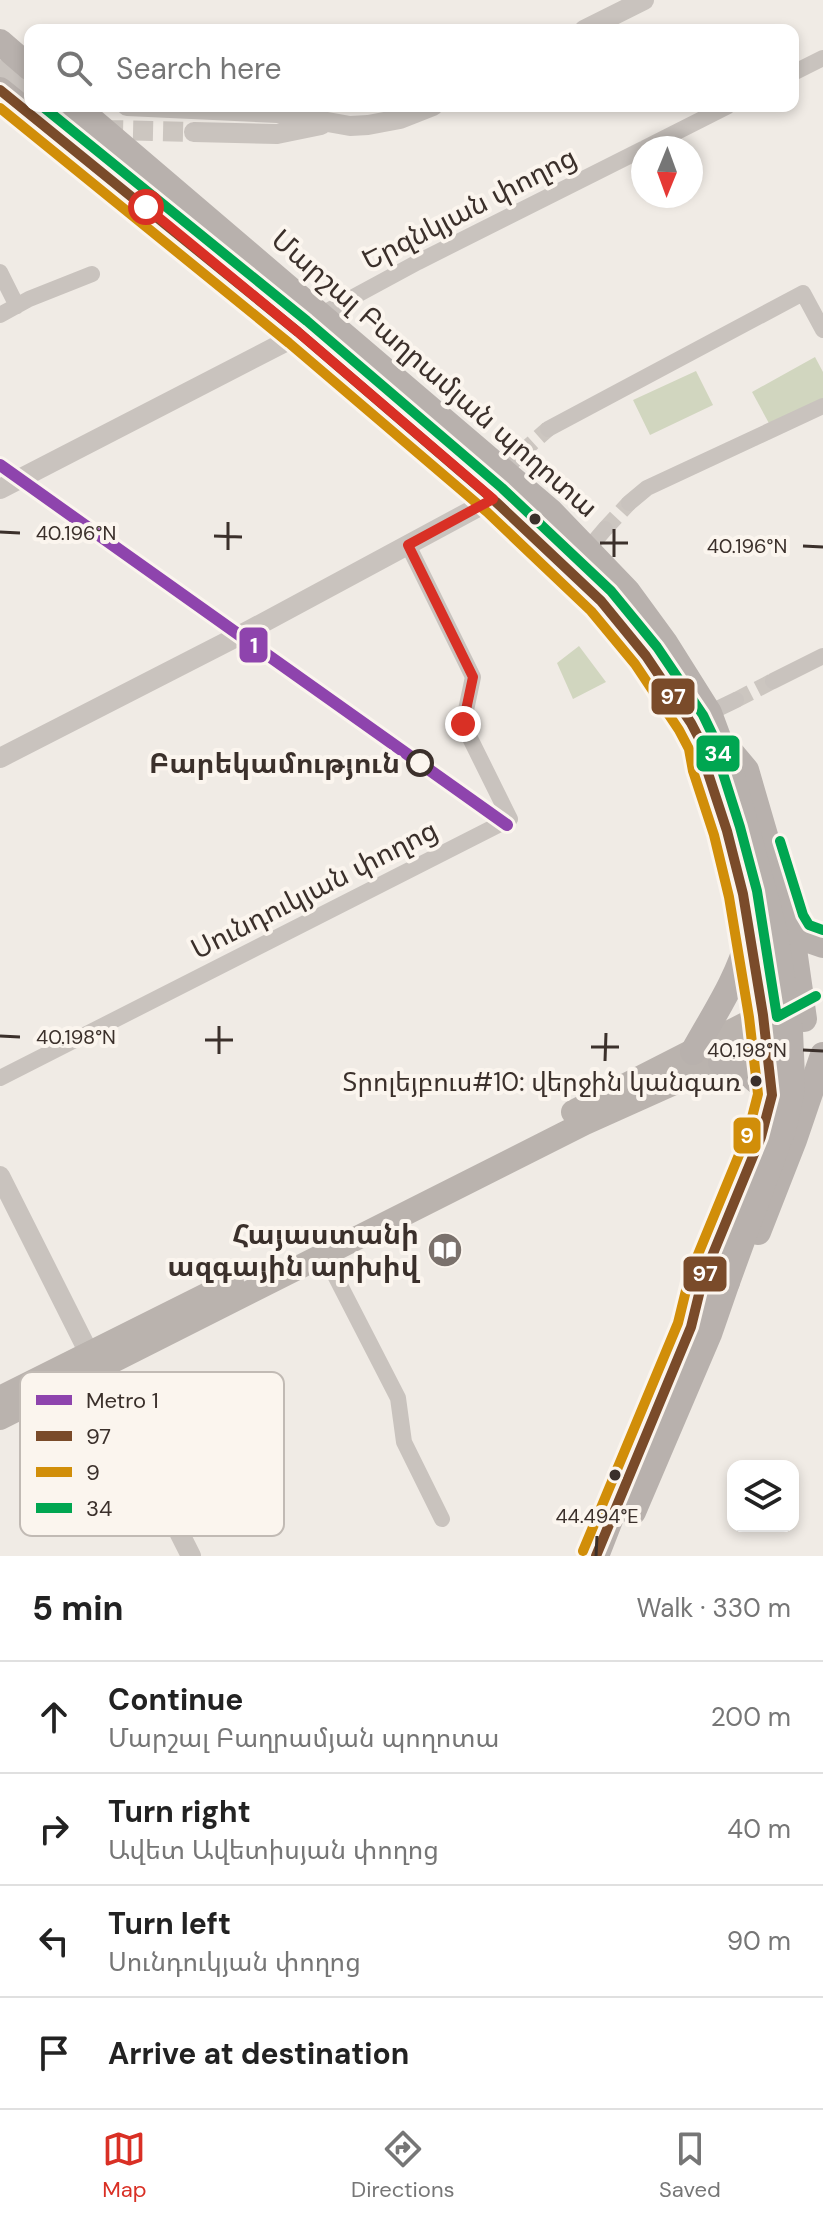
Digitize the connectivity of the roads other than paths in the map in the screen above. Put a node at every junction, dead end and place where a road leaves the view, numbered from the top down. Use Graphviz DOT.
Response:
graph roads {
  1 [pos="644,0"];
  2 [pos="596,24"];
  3 [pos="0,41"];
  4 [pos="24,57"];
  5 [pos="823,58"];
  6 [pos="24,63"];
  7 [pos="0,70"];
  8 [pos="799,70"];
  9 [pos="0,90"];
  10 [pos="24,90"];
  11 [pos="24,109"];
  12 [pos="27,112"];
  13 [pos="82,112"];
  14 [pos="256,112"];
  15 [pos="418,112"];
  16 [pos="716,112"];
  17 [pos="330,123"];
  18 [pos="194,132"];
  19 [pos="668,136"];
  20 [pos="631,155"];
  21 [pos="0,272"];
  22 [pos="92,274"];
  23 [pos="17,306"];
  24 [pos="0,315"];
  25 [pos="320,315"];
  26 [pos="823,330"];
  27 [pos="298,332"];
  28 [pos="823,406"];
  29 [pos="548,429"];
  30 [pos="0,489"];
  31 [pos="493,499"];
  32 [pos="629,503"];
  33 [pos="605,529"];
  34 [pos="408,545"];
  35 [pos="588,549"];
  36 [pos="823,656"];
  37 [pos="773,681"];
  38 [pos="736,700"];
  39 [pos="710,731"];
  40 [pos="0,758"];
  41 [pos="790,921"];
  42 [pos="750,933"];
  43 [pos="823,945"];
  44 [pos="793,1007"];
  45 [pos="693,1052"];
  46 [pos="823,1055"];
  47 [pos="721,1062"];
  48 [pos="0,1078"];
  49 [pos="772,1095"];
  50 [pos="817,1102"];
  51 [pos="0,1176"];
  52 [pos="324,1254"];
  53 [pos="701,1327"];
  54 [pos="92,1361"];
  55 [pos="65,1372"];
  56 [pos="74,1372"];
  57 [pos="98,1372"];
  58 [pos="20,1390"];
  59 [pos="0,1398"];
  60 [pos="20,1406"];
  61 [pos="0,1418"];
  62 [pos="442,1519"];
  63 [pos="181,1536"];
  64 [pos="191,1556"];
  65 [pos="596,1556"];
  66 [pos="615,1556"];
  1 -- 2 [label="street"];
  3 -- 4 [label="street"];
  3 -- 6 [label="main road"];
  5 -- 8 [label="street"];
  7 -- 10 [label="street"];
  9 -- 11 [label="main road, Մարշալ Բաղրամյան պողոտա"];
  12 -- 27 [label="main road, Մարշալ Բաղրամյան պողոտա"];
  13 -- 25 [label="main road, Մարշալ Բաղրամյան պողոտա"];
  14 -- 17 [label="street"];
  15 -- 17 [label="street"];
  16 -- 19 [label="street, Երզնկյան փողոց"];
  17 -- 18 [label="street"];
  20 -- 25 [label="street, Երզնկյան փողոց"];
  21 -- 23 [label="street"];
  22 -- 23 [label="street"];
  23 -- 24 [label="street"];
  25 -- 27 [label="street"];
  25 -- 35 [label="main road, Մարշալ Բաղրամյան պողոտա"];
  26 -- 29 [label="street"];
  27 -- 30 [label="street"];
  27 -- 31 [label="main road, Մարշալ Բաղրամյան պողոտա"];
  28 -- 32 [label="street"];
  31 -- 34 [label="street"];
  31 -- 39 [label="main road, Մարշալ Բաղրամյան պողոտա"];
  33 -- 35 [label="street"];
  34 -- 40 [label="street"];
  34 -- 48 [label="street, Սունդուկյան փողոց"];
  35 -- 39 [label="main road, Մարշալ Բաղրամյան պողոտա"];
  36 -- 37 [label="street"];
  38 -- 39 [label="street"];
  39 -- 41 [label="main road"];
  39 -- 42 [label="main road"];
  39 -- 44 [label="main road, Մարշալ Բաղրամյան պողոտա, bridge"];
  41 -- 42 [label="main road"];
  41 -- 43 [label="main road"];
  41 -- 44 [label="main road"];
  42 -- 44 [label="main road"];
  42 -- 45 [label="main road"];
  44 -- 45 [label="main road"];
  44 -- 47 [label="main road"];
  44 -- 49 [label="main road"];
  44 -- 53 [label="main road, bridge"];
  45 -- 54 [label="main road"];
  46 -- 50 [label="main road"];
  47 -- 49 [label="main road"];
  47 -- 52 [label="main road"];
  49 -- 50 [label="main road"];
  49 -- 53 [label="main road"];
  50 -- 53 [label="main road"];
  51 -- 54 [label="street"];
  52 -- 54 [label="main road"];
  52 -- 62 [label="street"];
  53 -- 65 [label="main road"];
  53 -- 66 [label="main road"];
  54 -- 55 [label="main road"];
  54 -- 56 [label="main road"];
  54 -- 57 [label="street"];
  58 -- 59 [label="main road"];
  60 -- 61 [label="main road"];
  63 -- 64 [label="street"];
}
